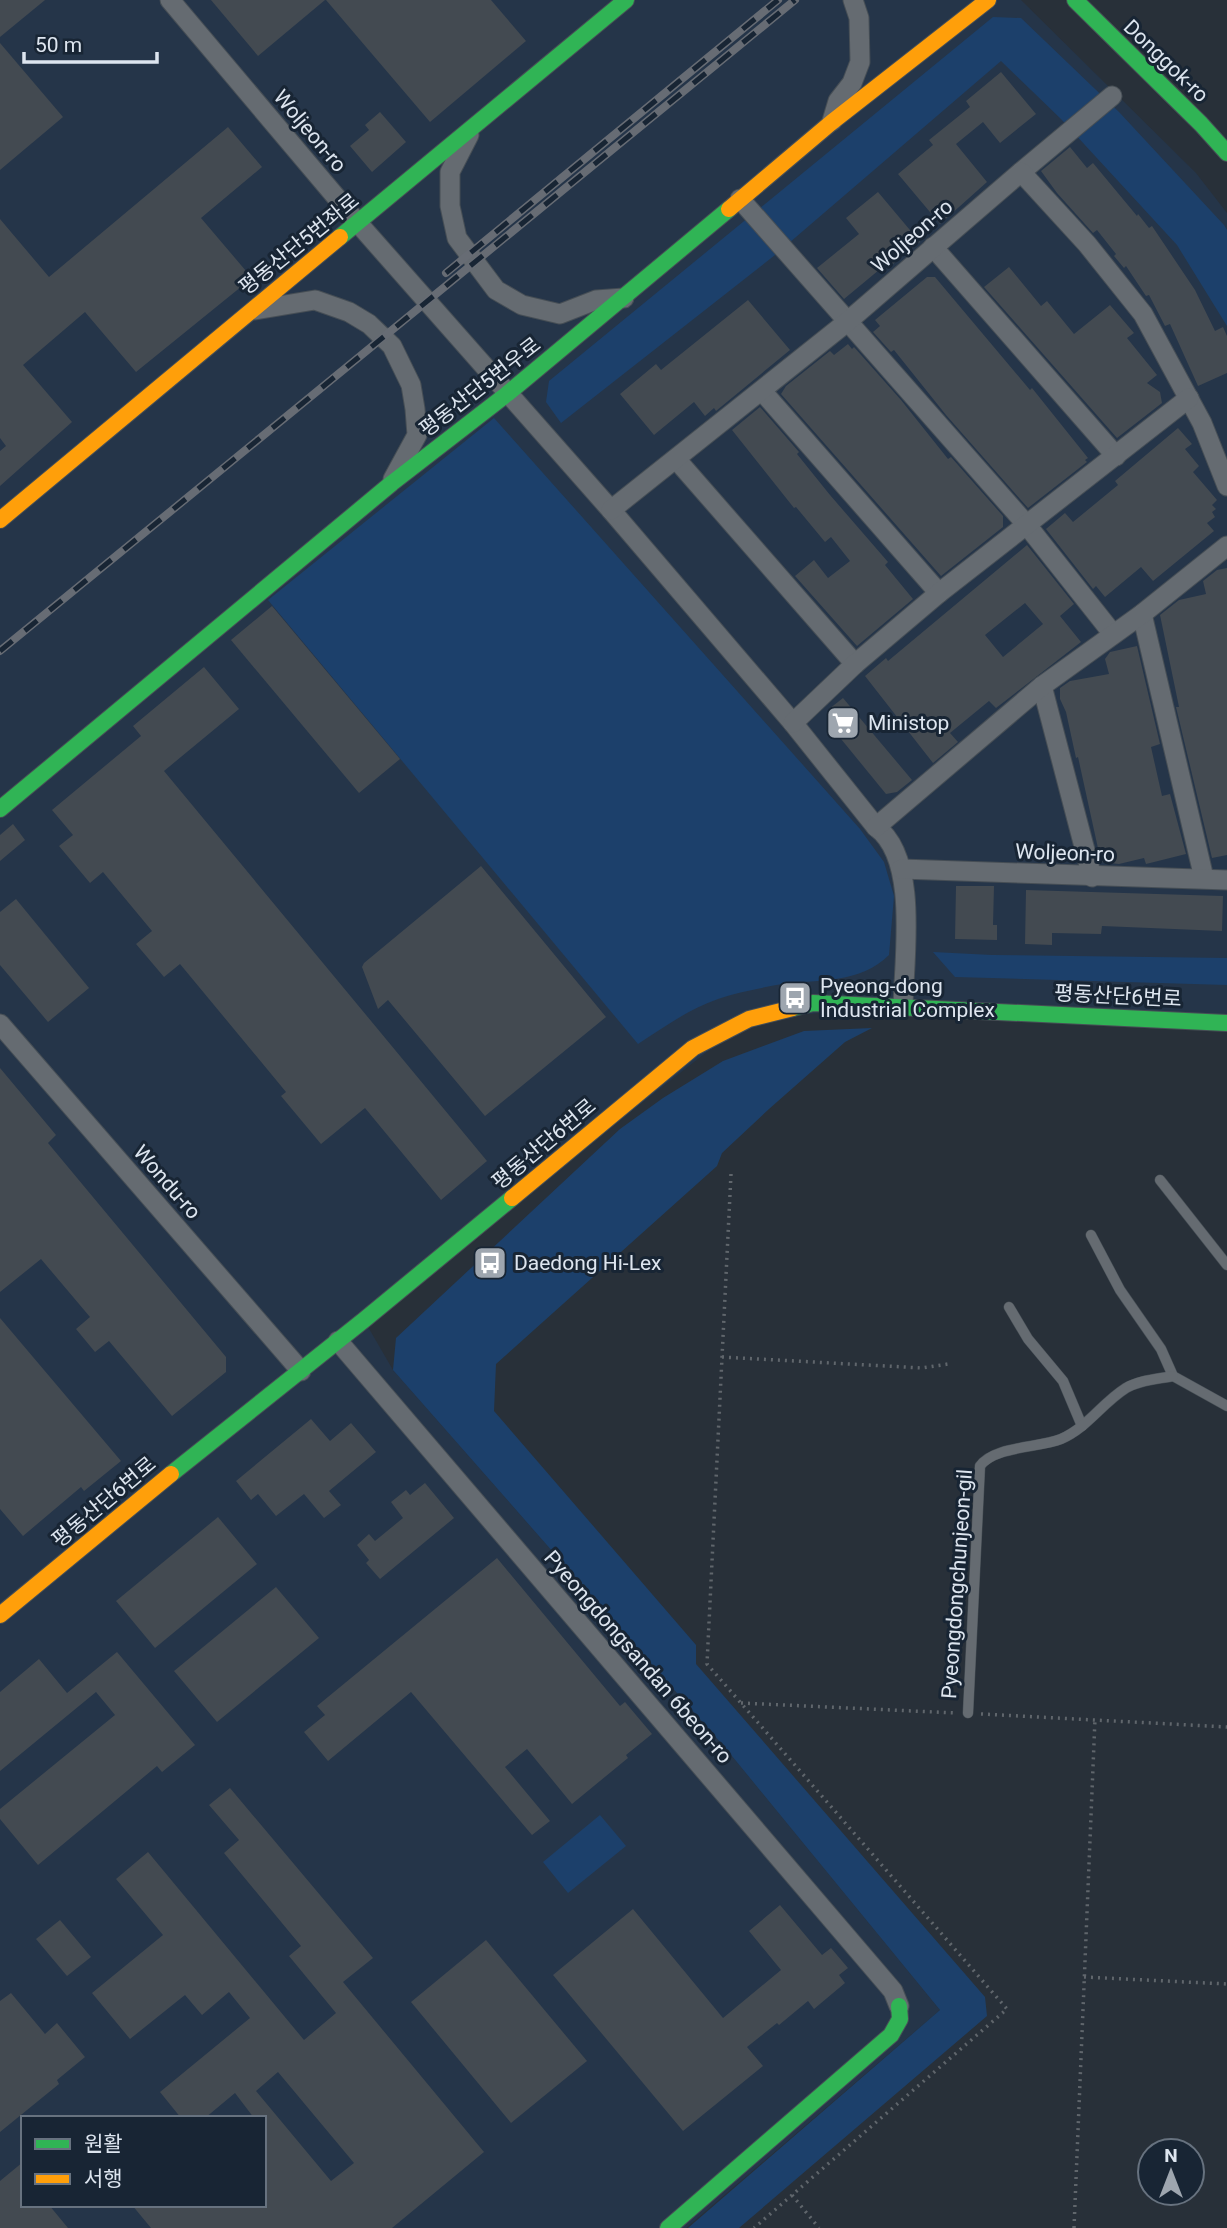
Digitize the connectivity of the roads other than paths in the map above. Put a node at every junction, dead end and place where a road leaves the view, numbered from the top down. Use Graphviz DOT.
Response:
graph roads {
  1 [pos="170,0"];
  2 [pos="626,0"];
  3 [pos="853,0"];
  4 [pos="988,0"];
  5 [pos="1074,0"];
  6 [pos="1112,96"];
  7 [pos="832,122"];
  8 [pos="472,128"];
  9 [pos="1227,153"];
  10 [pos="1021,172"];
  11 [pos="740,200"];
  12 [pos="358,223"];
  13 [pos="933,247"];
  14 [pos="624,298"];
  15 [pos="251,311"];
  16 [pos="847,322"];
  17 [pos="762,391"];
  18 [pos="507,394"];
  19 [pos="1189,398"];
  20 [pos="1116,456"];
  21 [pos="676,459"];
  22 [pos="1225,475"];
  23 [pos="391,484"];
  24 [pos="611,510"];
  25 [pos="0,520"];
  26 [pos="1026,524"];
  27 [pos="1227,546"];
  28 [pos="939,593"];
  29 [pos="1142,614"];
  30 [pos="1113,634"];
  31 [pos="855,663"];
  32 [pos="1042,686"];
  33 [pos="793,723"];
  34 [pos="2,805"];
  35 [pos="876,827"];
  36 [pos="901,869"];
  37 [pos="1092,877"];
  38 [pos="1203,878"];
  39 [pos="1227,880"];
  40 [pos="903,1006"];
  41 [pos="1227,1023"];
  42 [pos="0,1024"];
  43 [pos="1160,1180"];
  44 [pos="1091,1235"];
  45 [pos="1227,1265"];
  46 [pos="1009,1307"];
  47 [pos="338,1341"];
  48 [pos="301,1371"];
  49 [pos="1173,1376"];
  50 [pos="1227,1406"];
  51 [pos="1082,1426"];
  52 [pos="0,1615"];
  53 [pos="968,1713"];
  54 [pos="899,2006"];
  55 [pos="668,2228"];
  1 -- 12 [label="street, Woljeon-ro"];
  2 -- 8 [label="street, 평동산단5번좌로"];
  3 -- 7 [label="street"];
  4 -- 7 [label="street, 평동산단5번우로"];
  5 -- 9 [label="street, Donggok-ro"];
  6 -- 10 [label="street, Woljeon-ro"];
  7 -- 11 [label="street, 평동산단5번우로"];
  8 -- 12 [label="street, 평동산단5번좌로"];
  8 -- 14 [label="street"];
  10 -- 13 [label="street, Woljeon-ro"];
  10 -- 19 [label="street"];
  11 -- 14 [label="street, 평동산단5번우로"];
  11 -- 16 [label="street"];
  12 -- 15 [label="street, 평동산단5번좌로"];
  12 -- 18 [label="street, Woljeon-ro"];
  13 -- 16 [label="street, Woljeon-ro"];
  13 -- 20 [label="street"];
  14 -- 18 [label="street, 평동산단5번우로"];
  15 -- 23 [label="street"];
  15 -- 25 [label="street, 평동산단5번좌로"];
  16 -- 17 [label="street, Woljeon-ro"];
  16 -- 26 [label="street"];
  17 -- 21 [label="street, Woljeon-ro"];
  17 -- 28 [label="street"];
  18 -- 23 [label="street, 평동산단5번우로"];
  18 -- 24 [label="street, Woljeon-ro"];
  19 -- 20 [label="street"];
  19 -- 22 [label="street"];
  20 -- 26 [label="street"];
  21 -- 24 [label="street, Woljeon-ro"];
  21 -- 31 [label="street"];
  23 -- 34 [label="street, 평동산단5번우로"];
  24 -- 33 [label="street, Woljeon-ro"];
  26 -- 28 [label="street"];
  26 -- 30 [label="street"];
  27 -- 29 [label="street"];
  28 -- 31 [label="street"];
  29 -- 30 [label="street"];
  29 -- 38 [label="street"];
  30 -- 32 [label="street"];
  31 -- 33 [label="street"];
  32 -- 35 [label="street"];
  32 -- 37 [label="street"];
  33 -- 35 [label="street, Woljeon-ro"];
  35 -- 36 [label="street, Woljeon-ro"];
  36 -- 37 [label="street, Woljeon-ro"];
  36 -- 40 [label="street, Woljeon-ro"];
  37 -- 38 [label="street, Woljeon-ro"];
  38 -- 39 [label="street, Woljeon-ro"];
  40 -- 41 [label="street, 평동산단6번로"];
  40 -- 47 [label="street, 평동산단6번로"];
  42 -- 48 [label="street, Wondu-ro"];
  43 -- 45 [label="lane"];
  44 -- 49 [label="lane"];
  46 -- 51 [label="lane"];
  47 -- 48 [label="street, 평동산단6번로"];
  47 -- 54 [label="street, Pyeongdongsandan 6beon-ro"];
  48 -- 52 [label="street, 평동산단6번로"];
  49 -- 50 [label="lane"];
  49 -- 51 [label="lane, Pyeongdongchunjeon-gil"];
  51 -- 53 [label="lane, Pyeongdongchunjeon-gil"];
  54 -- 55 [label="street"];
}
